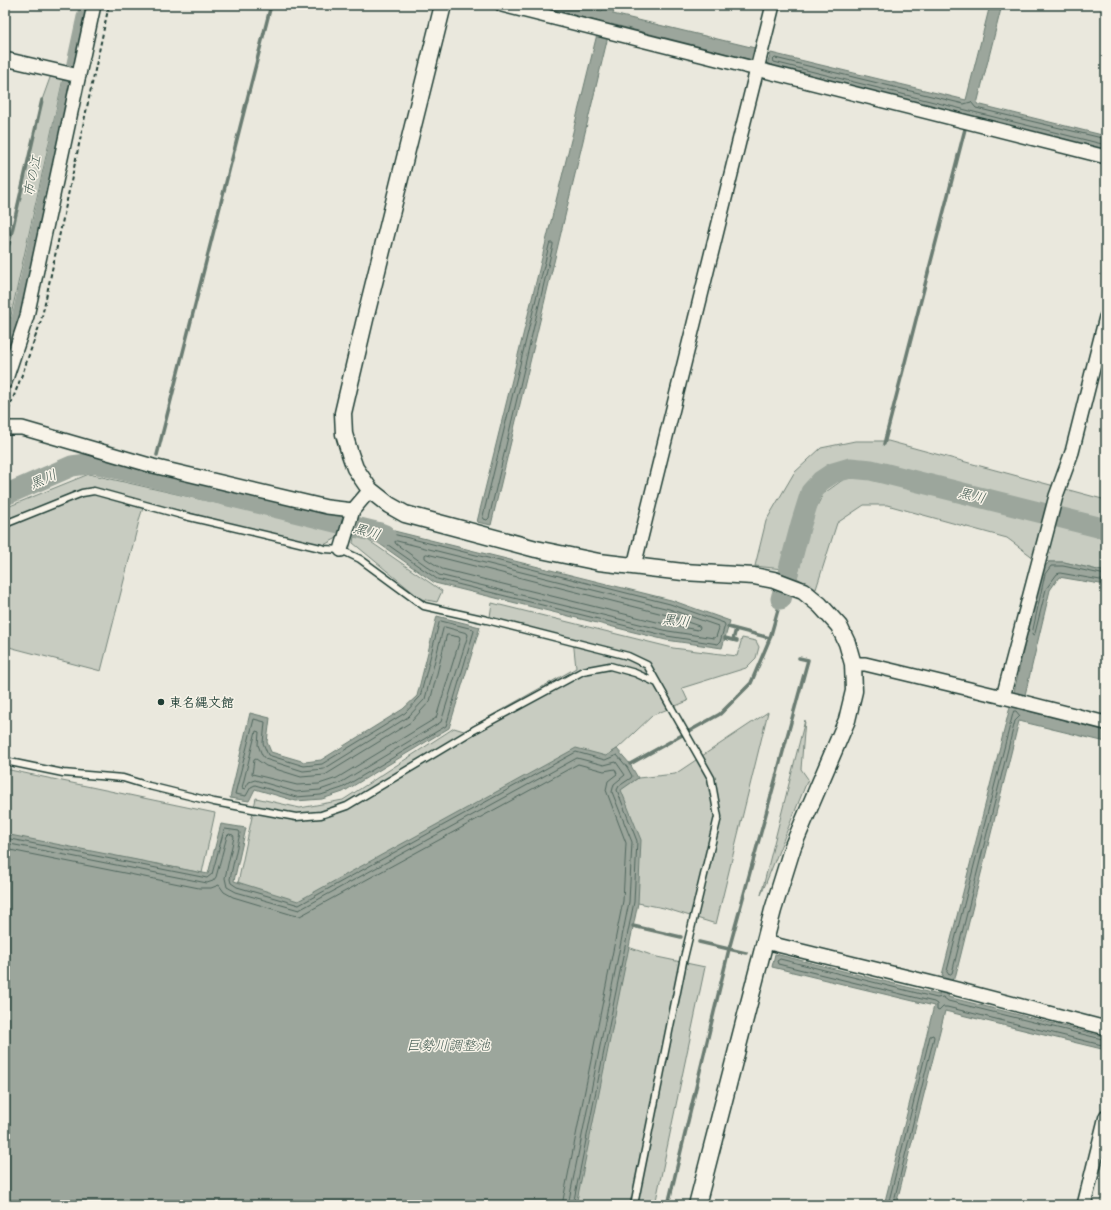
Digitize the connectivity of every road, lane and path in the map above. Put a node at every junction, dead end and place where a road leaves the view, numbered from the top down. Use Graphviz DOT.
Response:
graph roads {
  1 [pos="94,5"];
  2 [pos="443,5"];
  3 [pos="502,5"];
  4 [pos="773,5"];
  5 [pos="5,59"];
  6 [pos="757,69"];
  7 [pos="79,76"];
  8 [pos="1106,157"];
  9 [pos="1106,317"];
  10 [pos="5,382"];
  11 [pos="5,428"];
  12 [pos="370,490"];
  13 [pos="353,510"];
  14 [pos="5,524"];
  15 [pos="341,550"];
  16 [pos="634,566"];
  17 [pos="853,664"];
  18 [pos="657,683"];
  19 [pos="1007,698"];
  20 [pos="1106,723"];
  21 [pos="5,761"];
  22 [pos="765,942"];
  23 [pos="1106,1028"];
  24 [pos="1106,1116"];
  25 [pos="634,1205"];
  26 [pos="697,1205"];
  27 [pos="1084,1205"];
  1 -- 7 [label="street"];
  2 -- 12 [label="street"];
  3 -- 6 [label="street"];
  4 -- 6 [label="street"];
  5 -- 7 [label="street"];
  6 -- 8 [label="street"];
  6 -- 16 [label="street"];
  7 -- 10 [label="street"];
  9 -- 19 [label="street"];
  11 -- 13 [label="street"];
  12 -- 13 [label="street"];
  12 -- 16 [label="street"];
  13 -- 15 [label="street"];
  14 -- 15 [label="lane"];
  15 -- 18 [label="lane"];
  16 -- 17 [label="street"];
  17 -- 19 [label="street"];
  17 -- 22 [label="street"];
  18 -- 21 [label="lane"];
  18 -- 25 [label="lane"];
  19 -- 20 [label="street"];
  22 -- 23 [label="street"];
  22 -- 26 [label="street"];
  24 -- 27 [label="street"];
}
